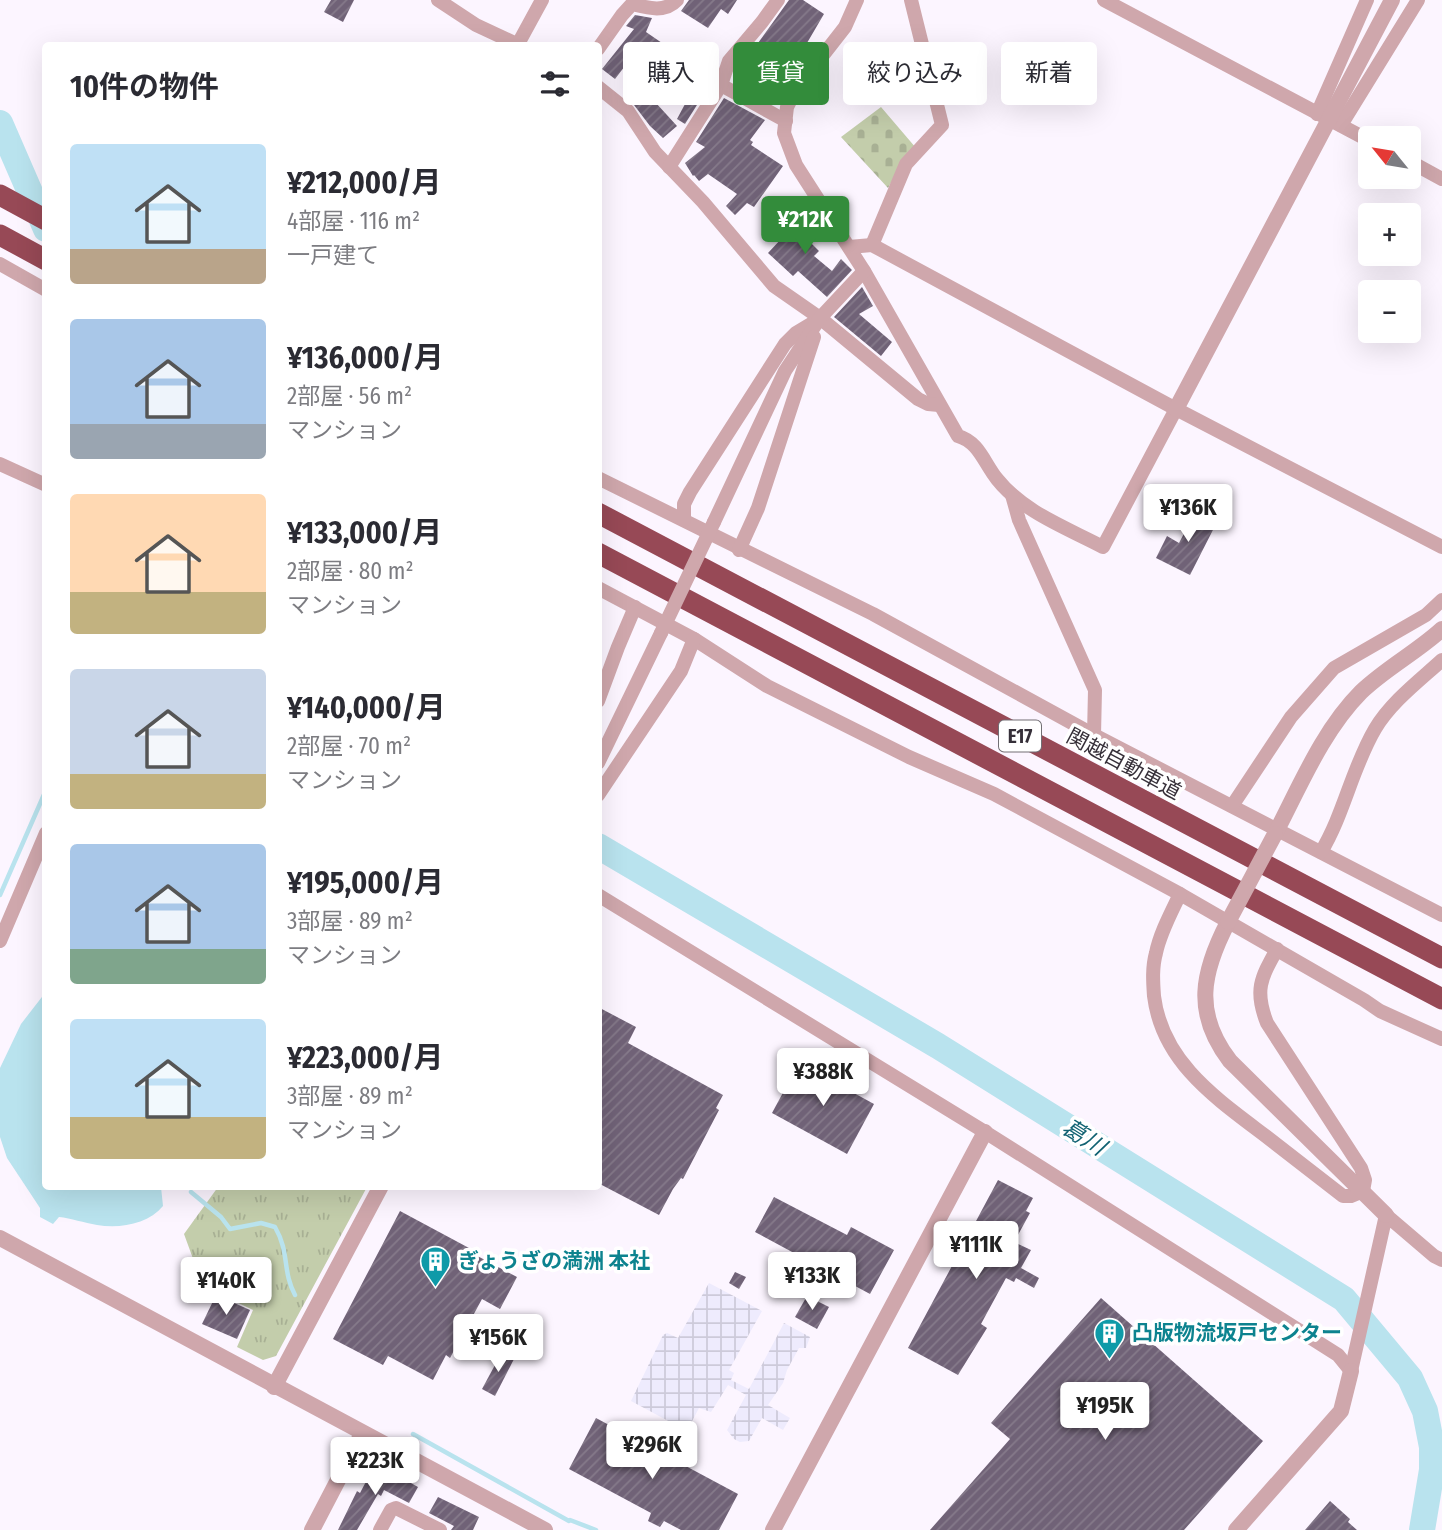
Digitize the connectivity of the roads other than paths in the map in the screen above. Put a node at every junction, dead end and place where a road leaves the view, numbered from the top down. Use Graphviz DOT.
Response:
graph roads {
  1 [pos="438,0"];
  2 [pos="542,0"];
  3 [pos="677,0"];
  4 [pos="778,0"];
  5 [pos="840,0"];
  6 [pos="911,0"];
  7 [pos="1104,0"];
  8 [pos="1367,0"];
  9 [pos="1392,0"];
  10 [pos="1418,0"];
  11 [pos="856,5"];
  12 [pos="513,42"];
  13 [pos="521,42"];
  14 [pos="602,43"];
  15 [pos="721,85"];
  16 [pos="602,90"];
  17 [pos="1329,120"];
  18 [pos="786,121"];
  19 [pos="1358,135"];
  20 [pos="669,167"];
  21 [pos="1421,168"];
  22 [pos="1442,179"];
  23 [pos="2,197"];
  24 [pos="42,218"];
  25 [pos="0,235"];
  26 [pos="872,245"];
  27 [pos="849,247"];
  28 [pos="36,255"];
  29 [pos="0,264"];
  30 [pos="864,271"];
  31 [pos="42,288"];
  32 [pos="820,318"];
  33 [pos="939,405"];
  34 [pos="1177,408"];
  35 [pos="0,464"];
  36 [pos="602,480"];
  37 [pos="42,483"];
  38 [pos="1012,495"];
  39 [pos="602,515"];
  40 [pos="684,520"];
  41 [pos="1442,547"];
  42 [pos="739,550"];
  43 [pos="602,555"];
  44 [pos="602,589"];
  45 [pos="1442,600"];
  46 [pos="635,607"];
  47 [pos="1442,629"];
  48 [pos="694,639"];
  49 [pos="1442,660"];
  50 [pos="602,691"];
  51 [pos="1094,735"];
  52 [pos="602,755"];
  53 [pos="602,790"];
  54 [pos="1232,806"];
  55 [pos="1276,832"];
  56 [pos="42,842"];
  57 [pos="1321,852"];
  58 [pos="1180,894"];
  59 [pos="602,897"];
  60 [pos="1442,915"];
  61 [pos="1228,922"];
  62 [pos="0,941"];
  63 [pos="1277,949"];
  64 [pos="1442,958"];
  65 [pos="1442,999"];
  66 [pos="1442,1039"];
  67 [pos="985,1132"];
  68 [pos="379,1190"];
  69 [pos="1363,1191"];
  70 [pos="1386,1215"];
  71 [pos="0,1238"];
  72 [pos="1442,1260"];
  73 [pos="1351,1371"];
  74 [pos="274,1387"];
  75 [pos="362,1434"];
  76 [pos="312,1530"];
  77 [pos="380,1530"];
  78 [pos="440,1530"];
  79 [pos="545,1530"];
  80 [pos="773,1530"];
  81 [pos="1236,1530"];
  1 -- 12 [label="street"];
  2 -- 13 [label="street"];
  3 -- 14 [label="street"];
  4 -- 15 [label="street"];
  5 -- 11 [label="street"];
  6 -- 26 [label="street"];
  7 -- 17 [label="street"];
  8 -- 17 [label="street"];
  9 -- 17 [label="street"];
  10 -- 17 [label="street"];
  11 -- 18 [label="street"];
  15 -- 18 [label="street"];
  15 -- 20 [label="street"];
  16 -- 20 [label="street"];
  17 -- 19 [label="street"];
  17 -- 34 [label="street"];
  18 -- 27 [label="street"];
  20 -- 32 [label="street"];
  21 -- 22 [label="street"];
  23 -- 24 [label="highway"];
  25 -- 28 [label="highway"];
  26 -- 27 [label="street"];
  26 -- 34 [label="street"];
  27 -- 30 [label="street"];
  29 -- 31 [label="street"];
  30 -- 32 [label="street"];
  30 -- 33 [label="street"];
  32 -- 33 [label="street"];
  32 -- 40 [label="street"];
  32 -- 42 [label="street"];
  32 -- 52 [label="street, bridge"];
  33 -- 38 [label="street"];
  34 -- 38 [label="street"];
  34 -- 41 [label="street"];
  35 -- 37 [label="street"];
  36 -- 40 [label="street"];
  38 -- 51 [label="street"];
  39 -- 64 [label="highway, 関越自動車道 / E17"];
  40 -- 42 [label="street"];
  42 -- 51 [label="street"];
  43 -- 65 [label="highway, E17"];
  44 -- 46 [label="street"];
  45 -- 54 [label="street"];
  46 -- 48 [label="street"];
  46 -- 50 [label="street"];
  47 -- 55 [label="street"];
  48 -- 53 [label="street"];
  48 -- 58 [label="street"];
  49 -- 57 [label="street"];
  51 -- 54 [label="street"];
  54 -- 55 [label="street"];
  55 -- 57 [label="street"];
  55 -- 61 [label="street, bridge"];
  56 -- 62 [label="street"];
  57 -- 60 [label="street"];
  58 -- 61 [label="street"];
  58 -- 69 [label="street"];
  59 -- 67 [label="street"];
  61 -- 63 [label="street"];
  61 -- 69 [label="street"];
  63 -- 66 [label="street"];
  63 -- 69 [label="street"];
  67 -- 73 [label="street"];
  67 -- 80 [label="street"];
  68 -- 74 [label="street"];
  69 -- 70 [label="street"];
  70 -- 72 [label="street"];
  70 -- 73 [label="street"];
  71 -- 74 [label="street"];
  73 -- 81 [label="street"];
  74 -- 75 [label="street"];
  75 -- 76 [label="street"];
  75 -- 79 [label="street"];
  77 -- 78 [label="street"];
}
